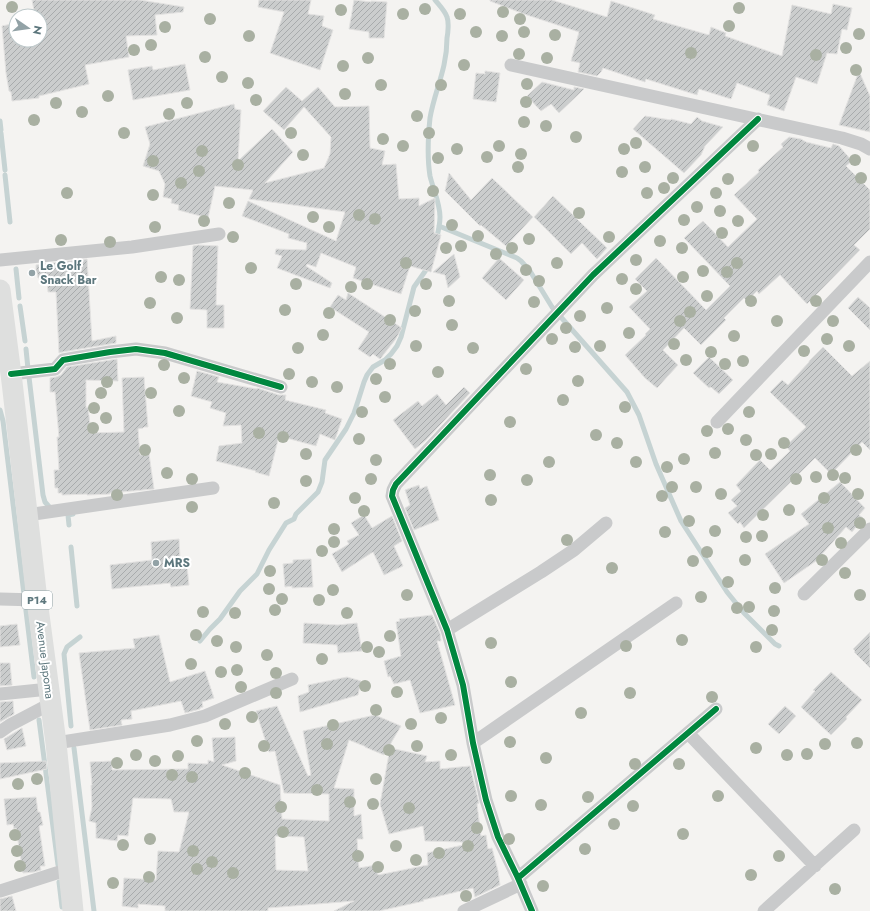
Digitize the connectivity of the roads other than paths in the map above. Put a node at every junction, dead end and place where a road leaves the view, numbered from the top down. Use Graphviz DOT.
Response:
graph roads {
  1 [pos="511,65"];
  2 [pos="758,119"];
  3 [pos="870,149"];
  4 [pos="219,234"];
  5 [pos="0,260"];
  6 [pos="870,262"];
  7 [pos="0,290"];
  8 [pos="8,380"];
  9 [pos="281,387"];
  10 [pos="716,422"];
  11 [pos="213,488"];
  12 [pos="27,515"];
  13 [pos="606,523"];
  14 [pos="870,529"];
  15 [pos="804,594"];
  16 [pos="0,599"];
  17 [pos="37,600"];
  18 [pos="676,603"];
  19 [pos="447,630"];
  20 [pos="292,679"];
  21 [pos="0,694"];
  22 [pos="50,696"];
  23 [pos="716,709"];
  24 [pos="0,732"];
  25 [pos="688,733"];
  26 [pos="56,743"];
  27 [pos="473,743"];
  28 [pos="854,830"];
  29 [pos="815,866"];
  30 [pos="69,869"];
  31 [pos="520,881"];
  32 [pos="0,890"];
  33 [pos="73,911"];
  34 [pos="464,911"];
  35 [pos="532,911"];
  36 [pos="764,911"];
  1 -- 2 [label="street"];
  2 -- 3 [label="street"];
  2 -- 19 [label="street"];
  4 -- 5 [label="street"];
  6 -- 10 [label="street"];
  7 -- 8 [label="main road, Avenue Japoma / P14"];
  8 -- 9 [label="street"];
  8 -- 12 [label="main road, Avenue Japoma / P14"];
  11 -- 12 [label="street"];
  12 -- 17 [label="main road, Avenue Japoma / P14"];
  13 -- 19 [label="street"];
  14 -- 15 [label="street"];
  16 -- 17 [label="street"];
  17 -- 22 [label="main road, Avenue Japoma / P14"];
  18 -- 27 [label="street"];
  19 -- 27 [label="street"];
  20 -- 26 [label="street"];
  21 -- 22 [label="street"];
  22 -- 24 [label="street"];
  22 -- 26 [label="main road, Avenue Japoma / P14"];
  23 -- 25 [label="street"];
  25 -- 29 [label="street"];
  25 -- 31 [label="street"];
  26 -- 30 [label="main road, Avenue Japoma / P14"];
  27 -- 31 [label="street"];
  28 -- 29 [label="street"];
  29 -- 36 [label="street"];
  30 -- 32 [label="street"];
  30 -- 33 [label="main road, Avenue Japoma / P14"];
  31 -- 34 [label="street"];
  31 -- 35 [label="street"];
}
